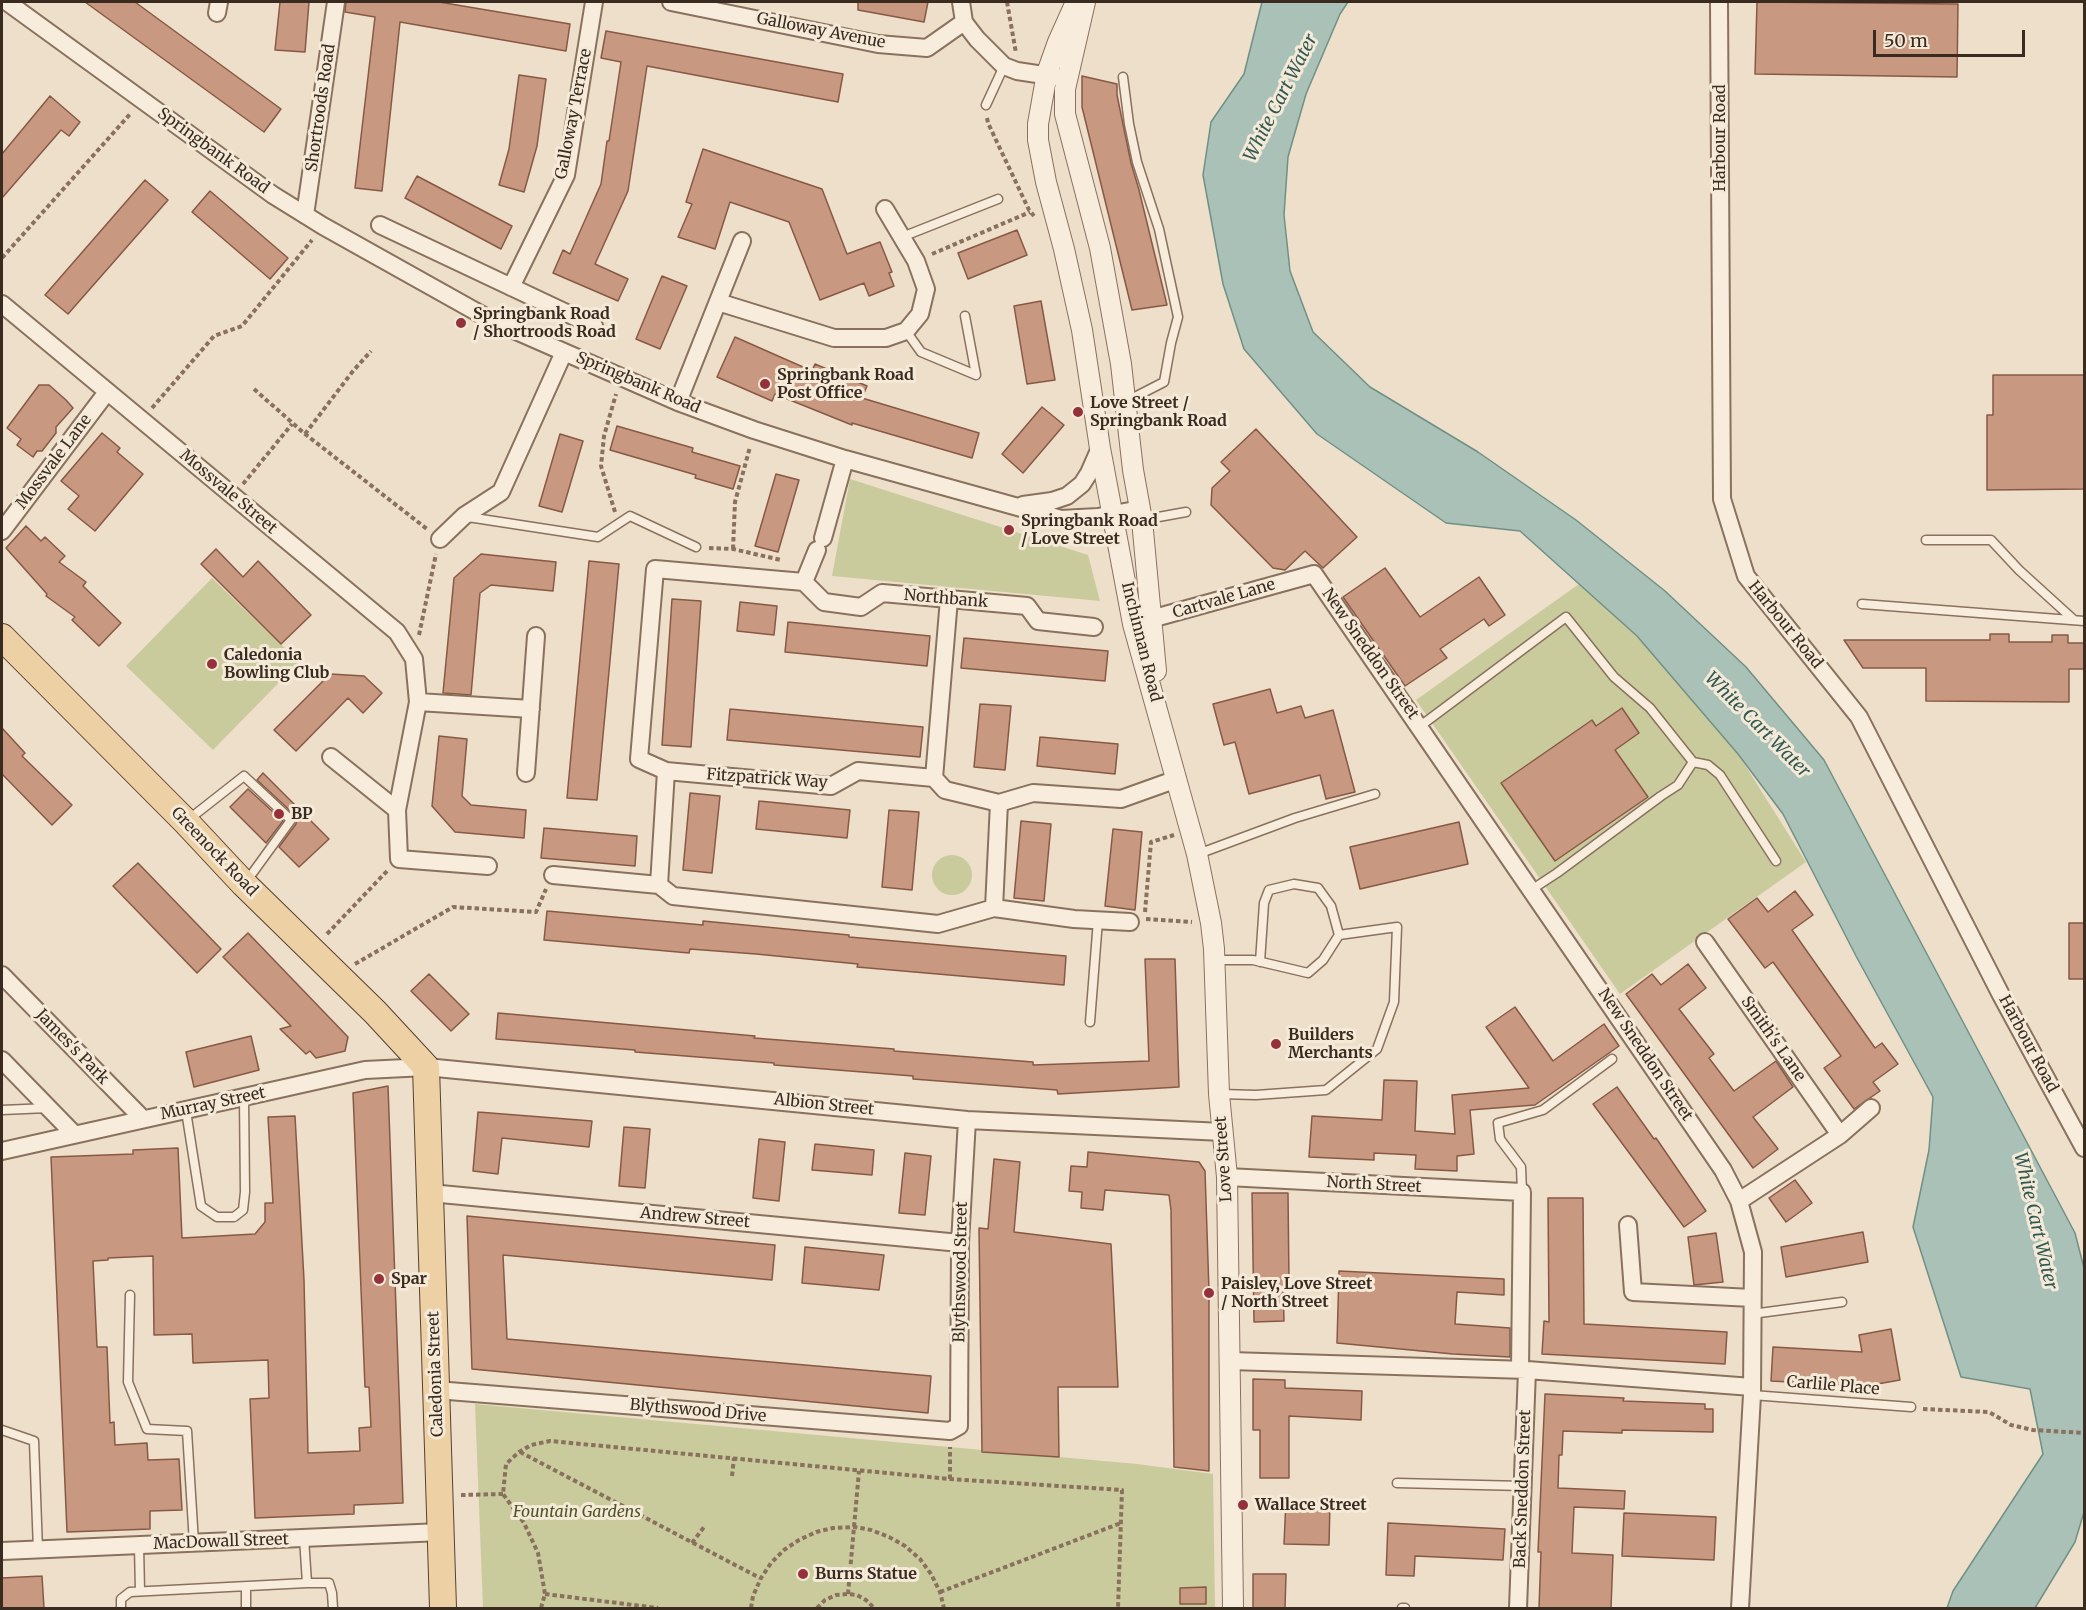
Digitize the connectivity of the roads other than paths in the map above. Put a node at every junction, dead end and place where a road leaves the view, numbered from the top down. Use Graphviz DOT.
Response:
graph roads {
  1 [pos="7,2"];
  2 [pos="336,2"];
  3 [pos="594,2"];
  4 [pos="671,2"];
  5 [pos="961,2"];
  6 [pos="1076,2"];
  7 [pos="1085,2"];
  8 [pos="1719,2"];
  9 [pos="964,22"];
  10 [pos="1012,69"];
  11 [pos="1047,76"];
  12 [pos="1123,77"];
  13 [pos="1067,79"];
  14 [pos="986,105"];
  15 [pos="998,199"];
  16 [pos="885,209"];
  17 [pos="305,215"];
  18 [pos="380,225"];
  19 [pos="902,237"];
  20 [pos="742,241"];
  21 [pos="511,287"];
  22 [pos="718,302"];
  23 [pos="2,304"];
  24 [pos="965,316"];
  25 [pos="594,326"];
  26 [pos="906,331"];
  27 [pos="564,352"];
  28 [pos="108,392"];
  29 [pos="1126,401"];
  30 [pos="678,402"];
  31 [pos="1100,448"];
  32 [pos="845,459"];
  33 [pos="1016,506"];
  34 [pos="1186,512"];
  35 [pos="1112,514"];
  36 [pos="1141,514"];
  37 [pos="464,516"];
  38 [pos="2,531"];
  39 [pos="440,539"];
  40 [pos="1926,540"];
  41 [pos="696,547"];
  42 [pos="1314,574"];
  43 [pos="807,575"];
  44 [pos="949,599"];
  45 [pos="1862,604"];
  46 [pos="2074,621"];
  47 [pos="2085,621"];
  48 [pos="1142,622"];
  49 [pos="1094,627"];
  50 [pos="536,636"];
  51 [pos="2,637"];
  52 [pos="418,702"];
  53 [pos="531,709"];
  54 [pos="1160,716"];
  55 [pos="1419,727"];
  56 [pos="331,757"];
  57 [pos="1693,762"];
  58 [pos="666,771"];
  59 [pos="526,773"];
  60 [pos="934,778"];
  61 [pos="1177,779"];
  62 [pos="1375,794"];
  63 [pos="999,803"];
  64 [pos="397,810"];
  65 [pos="186,822"];
  66 [pos="1197,854"];
  67 [pos="1776,861"];
  68 [pos="489,866"];
  69 [pos="553,875"];
  70 [pos="244,884"];
  71 [pos="659,885"];
  72 [pos="1531,890"];
  73 [pos="994,908"];
  74 [pos="1098,920"];
  75 [pos="1137,920"];
  76 [pos="1339,935"];
  77 [pos="1705,942"];
  78 [pos="1214,960"];
  79 [pos="1260,962"];
  80 [pos="2,975"];
  81 [pos="1090,1022"];
  82 [pos="1612,1059"];
  83 [pos="2,1060"];
  84 [pos="426,1067"];
  85 [pos="1219,1094"];
  86 [pos="244,1098"];
  87 [pos="49,1108"];
  88 [pos="1871,1108"];
  89 [pos="2,1110"];
  90 [pos="186,1111"];
  91 [pos="143,1119"];
  92 [pos="967,1119"];
  93 [pos="1223,1132"];
  94 [pos="74,1134"];
  95 [pos="1840,1135"];
  96 [pos="2085,1148"];
  97 [pos="2,1151"];
  98 [pos="1227,1177"];
  99 [pos="1522,1192"];
  100 [pos="430,1193"];
  101 [pos="1739,1201"];
  102 [pos="1628,1225"];
  103 [pos="960,1244"];
  104 [pos="130,1294"];
  105 [pos="1842,1302"];
  106 [pos="1752,1306"];
  107 [pos="1230,1361"];
  108 [pos="1523,1370"];
  109 [pos="436,1390"];
  110 [pos="1752,1391"];
  111 [pos="1911,1407"];
  112 [pos="955,1428"];
  113 [pos="2,1430"];
  114 [pos="1396,1483"];
  115 [pos="1523,1486"];
  116 [pos="441,1532"];
  117 [pos="304,1538"];
  118 [pos="194,1544"];
  119 [pos="139,1545"];
  120 [pos="2,1551"];
  121 [pos="38,1551"];
  122 [pos="307,1583"];
  123 [pos="246,1587"];
  124 [pos="140,1591"];
  125 [pos="121,1608"];
  126 [pos="246,1608"];
  127 [pos="333,1608"];
  128 [pos="443,1608"];
  129 [pos="1233,1608"];
  130 [pos="1518,1608"];
  131 [pos="1740,1608"];
  1 -- 17 [label="street, Springbank Road"];
  2 -- 17 [label="street, Shortroods Road"];
  3 -- 21 [label="street, Galloway Terrace"];
  4 -- 9 [label="street, Galloway Avenue"];
  5 -- 9 [label="street"];
  6 -- 11 [label="street, Inchinnan Road"];
  7 -- 13 [label="street, Inchinnan Road"];
  8 -- 96 [label="street, Harbour Road"];
  9 -- 10 [label="street"];
  10 -- 11 [label="street"];
  10 -- 14 [label="lane"];
  11 -- 13 [label="street"];
  11 -- 31 [label="street, Inchinnan Road"];
  12 -- 29 [label="lane"];
  13 -- 29 [label="street, Inchinnan Road"];
  15 -- 19 [label="lane"];
  16 -- 19 [label="street"];
  17 -- 27 [label="street, Springbank Road"];
  18 -- 21 [label="street"];
  19 -- 26 [label="street"];
  20 -- 22 [label="street"];
  21 -- 25 [label="street"];
  22 -- 26 [label="street"];
  22 -- 30 [label="street"];
  23 -- 28 [label="street, Mossvale Street"];
  24 -- 26 [label="lane"];
  27 -- 30 [label="street, Springbank Road"];
  27 -- 37 [label="street"];
  28 -- 38 [label="street, Mossvale Lane"];
  28 -- 52 [label="street, Mossvale Street"];
  29 -- 36 [label="street, Inchinnan Road"];
  30 -- 32 [label="street, Springbank Road"];
  31 -- 33 [label="street"];
  31 -- 35 [label="street, Inchinnan Road"];
  32 -- 33 [label="street, Springbank Road"];
  32 -- 43 [label="street"];
  33 -- 35 [label="street, Springbank Road"];
  34 -- 36 [label="lane"];
  35 -- 36 [label="street, Springbank Road"];
  35 -- 48 [label="street, Inchinnan Road"];
  36 -- 48 [label="street, Inchinnan Road"];
  37 -- 39 [label="street"];
  37 -- 41 [label="lane"];
  40 -- 46 [label="lane"];
  42 -- 48 [label="street, Cartvale Lane"];
  42 -- 55 [label="street, New Sneddon Street"];
  43 -- 44 [label="street, Northbank"];
  43 -- 58 [label="street, Fitzpatrick Way"];
  44 -- 49 [label="street, Northbank"];
  44 -- 60 [label="street"];
  45 -- 46 [label="lane"];
  46 -- 47 [label="lane"];
  48 -- 54 [label="street, Inchinnan Road"];
  50 -- 53 [label="street"];
  51 -- 65 [label="main road, Greenock Road"];
  52 -- 53 [label="street"];
  52 -- 64 [label="street, Mossvale Street"];
  53 -- 59 [label="street"];
  54 -- 61 [label="street, Love Street"];
  55 -- 57 [label="lane"];
  55 -- 72 [label="street, New Sneddon Street"];
  56 -- 64 [label="street"];
  57 -- 67 [label="lane"];
  57 -- 72 [label="lane"];
  58 -- 60 [label="street, Fitzpatrick Way"];
  58 -- 71 [label="street"];
  60 -- 63 [label="street, Fitzpatrick Way"];
  61 -- 63 [label="street, Fitzpatrick Way"];
  61 -- 66 [label="street, Love Street"];
  62 -- 66 [label="lane"];
  63 -- 73 [label="street"];
  64 -- 68 [label="street, Mossvale Street"];
  65 -- 70 [label="main road, Greenock Road"];
  65 -- 70 [label="lane"];
  66 -- 78 [label="street, Love Street"];
  69 -- 71 [label="street"];
  70 -- 84 [label="main road, Greenock Road"];
  71 -- 73 [label="street"];
  72 -- 101 [label="street, New Sneddon Street"];
  73 -- 74 [label="street"];
  74 -- 75 [label="street"];
  74 -- 81 [label="lane"];
  76 -- 79 [label="lane"];
  76 -- 79 [label="lane"];
  76 -- 85 [label="lane"];
  77 -- 95 [label="street, Smith's Lane"];
  78 -- 79 [label="lane"];
  78 -- 85 [label="street, Love Street"];
  80 -- 91 [label="street, James's Park"];
  82 -- 99 [label="lane"];
  83 -- 87 [label="street"];
  84 -- 86 [label="street, Murray Street"];
  84 -- 92 [label="street, Albion Street"];
  84 -- 100 [label="main road, Caledonia Street"];
  85 -- 93 [label="street, Love Street"];
  86 -- 90 [label="street, Murray Street"];
  86 -- 90 [label="lane"];
  87 -- 89 [label="lane"];
  87 -- 94 [label="street"];
  88 -- 95 [label="street"];
  90 -- 91 [label="street, Murray Street"];
  91 -- 94 [label="street, Murray Street"];
  92 -- 93 [label="street, Albion Street"];
  92 -- 103 [label="street, Blythswood Street"];
  93 -- 98 [label="street, Love Street"];
  94 -- 97 [label="street, Murray Street"];
  95 -- 101 [label="street"];
  98 -- 99 [label="street, North Street"];
  98 -- 107 [label="street, Love Street"];
  99 -- 108 [label="street, Back Sneddon Street"];
  100 -- 103 [label="street, Andrew Street"];
  100 -- 109 [label="main road, Caledonia Street"];
  101 -- 106 [label="street, New Sneddon Street"];
  102 -- 106 [label="street"];
  103 -- 112 [label="street, Blythswood Street"];
  104 -- 118 [label="lane"];
  105 -- 106 [label="lane"];
  106 -- 110 [label="street, New Sneddon Street"];
  107 -- 108 [label="street"];
  107 -- 129 [label="street, Love Street"];
  108 -- 110 [label="street"];
  108 -- 115 [label="street, Back Sneddon Street"];
  109 -- 112 [label="street, Blythswood Drive"];
  109 -- 116 [label="main road, Caledonia Street"];
  110 -- 111 [label="lane, Carlile Place"];
  110 -- 131 [label="street, New Sneddon Street"];
  113 -- 121 [label="lane"];
  114 -- 115 [label="lane"];
  115 -- 130 [label="street, Back Sneddon Street"];
  116 -- 117 [label="street, MacDowall Street"];
  116 -- 128 [label="main road, Caledonia Street"];
  117 -- 118 [label="street, MacDowall Street"];
  117 -- 122 [label="lane"];
  118 -- 119 [label="street, MacDowall Street"];
  119 -- 121 [label="street, MacDowall Street"];
  119 -- 124 [label="lane"];
  120 -- 121 [label="street, MacDowall Street"];
  122 -- 123 [label="lane"];
  122 -- 127 [label="lane"];
  123 -- 124 [label="lane"];
  123 -- 126 [label="lane"];
  124 -- 125 [label="lane"];
}
